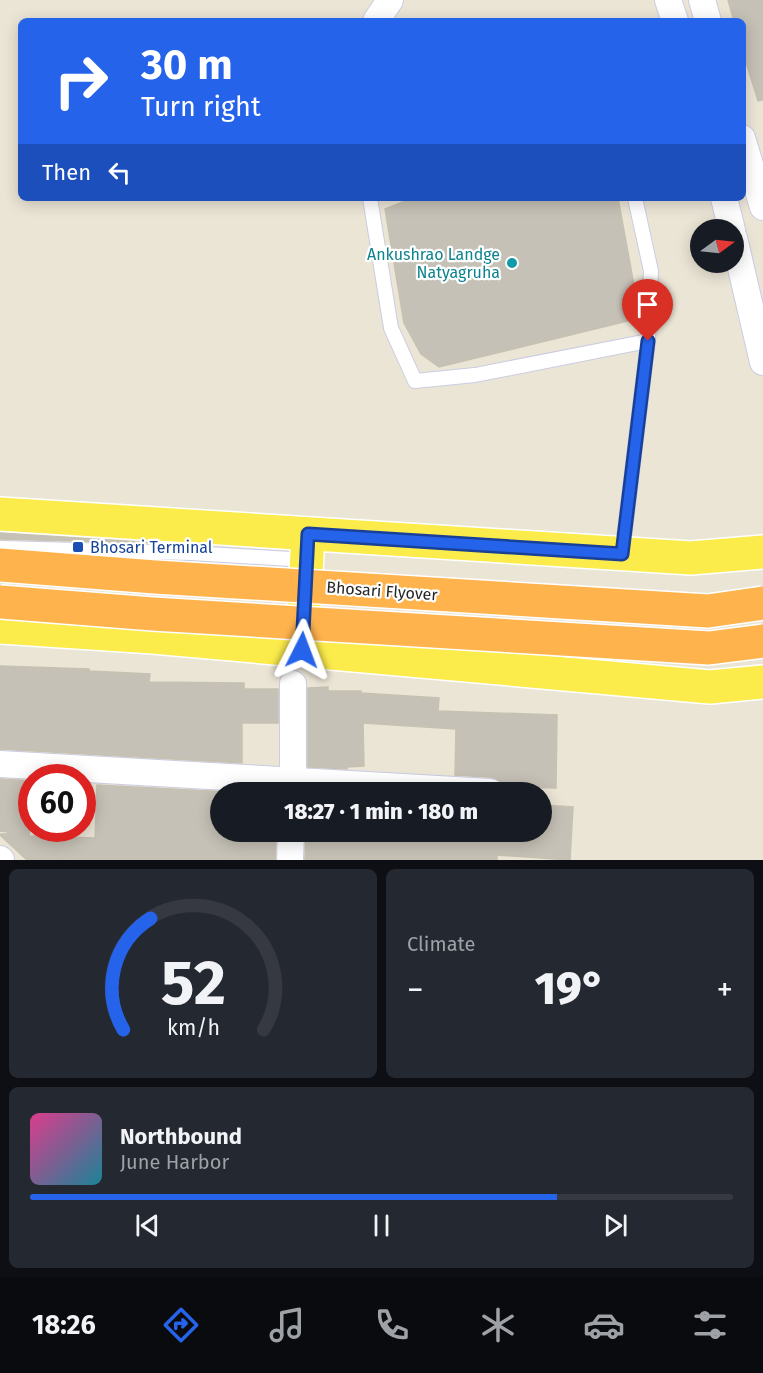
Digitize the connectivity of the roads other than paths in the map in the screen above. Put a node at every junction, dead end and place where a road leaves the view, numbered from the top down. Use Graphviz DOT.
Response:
graph roads {
  1 [pos="390,0"];
  2 [pos="668,0"];
  3 [pos="702,0"];
  4 [pos="378,18"];
  5 [pos="674,18"];
  6 [pos="707,18"];
  7 [pos="746,151"];
  8 [pos="370,201"];
  9 [pos="636,201"];
  10 [pos="725,201"];
  11 [pos="763,207"];
  12 [pos="729,219"];
  13 [pos="742,273"];
  14 [pos="648,341"];
  15 [pos="763,362"];
  16 [pos="0,514"];
  17 [pos="308,547"];
  18 [pos="0,548"];
  19 [pos="763,552"];
  20 [pos="622,554"];
  21 [pos="0,565"];
  22 [pos="0,602"];
  23 [pos="763,603"];
  24 [pos="0,627"];
  25 [pos="763,641"];
  26 [pos="302,650"];
  27 [pos="763,682"];
  28 [pos="293,684"];
  29 [pos="0,764"];
  30 [pos="241,782"];
  31 [pos="294,782"];
  32 [pos="291,842"];
  33 [pos="290,860"];
  1 -- 4 [label="street"];
  2 -- 5 [label="street"];
  3 -- 6 [label="street"];
  7 -- 11 [label="street"];
  8 -- 14 [label="lane"];
  9 -- 14 [label="lane"];
  10 -- 12 [label="street"];
  13 -- 15 [label="street"];
  14 -- 20 [label="lane"];
  16 -- 17 [label="main road"];
  17 -- 18 [label="lane"];
  17 -- 20 [label="main road"];
  17 -- 26 [label="main road"];
  19 -- 20 [label="main road"];
  21 -- 23 [label="highway, Bhosari Flyover, bridge"];
  22 -- 25 [label="highway, bridge"];
  24 -- 26 [label="main road"];
  26 -- 27 [label="main road"];
  28 -- 31 [label="street"];
  29 -- 30 [label="street"];
  32 -- 33 [label="street"];
}
